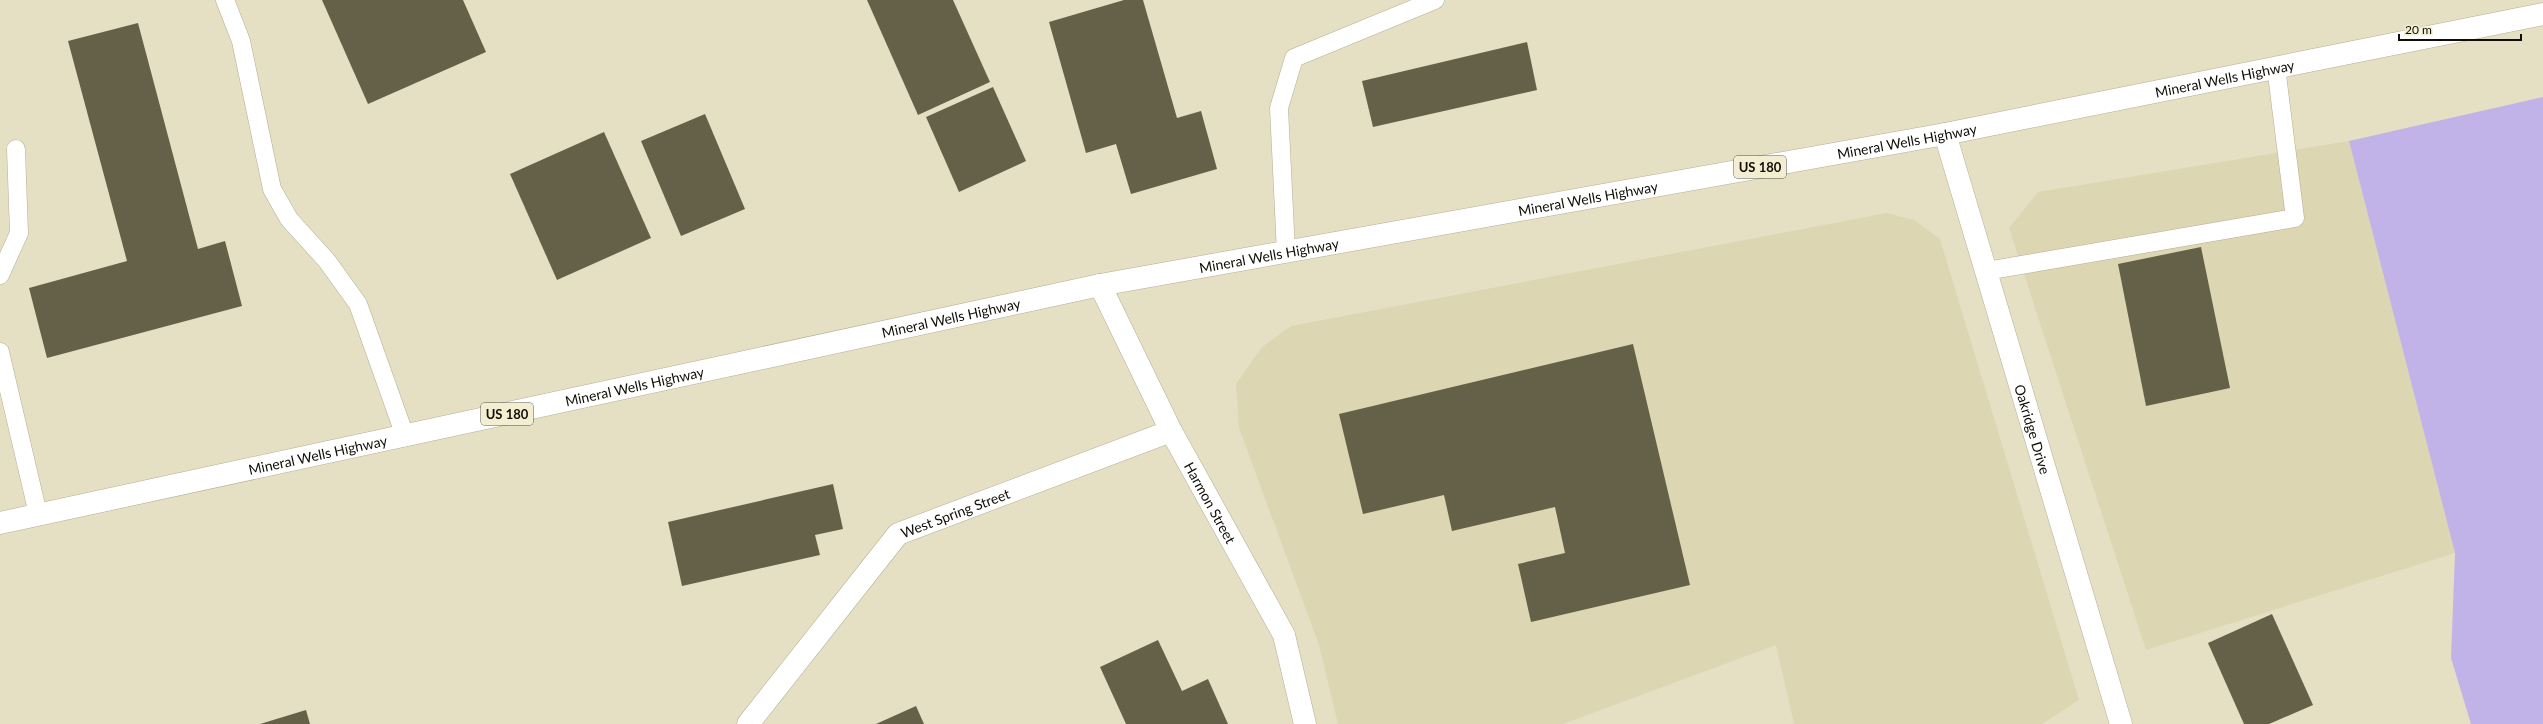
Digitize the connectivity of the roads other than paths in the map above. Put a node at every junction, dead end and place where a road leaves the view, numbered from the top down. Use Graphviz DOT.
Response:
graph roads {
  1 [pos="224,0"];
  2 [pos="1435,0"];
  3 [pos="1401,7"];
  4 [pos="2543,14"];
  5 [pos="2276,67"];
  6 [pos="1945,134"];
  7 [pos="16,149"];
  8 [pos="1286,252"];
  9 [pos="1986,271"];
  10 [pos="0,275"];
  11 [pos="1100,285"];
  12 [pos="0,352"];
  13 [pos="1171,431"];
  14 [pos="405,436"];
  15 [pos="38,514"];
  16 [pos="0,523"];
  17 [pos="748,724"];
  18 [pos="1305,724"];
  19 [pos="2121,724"];
  1 -- 14 [label="lane"];
  2 -- 3 [label="lane"];
  3 -- 8 [label="lane"];
  4 -- 5 [label="main road, Mineral Wells Highway / US 180"];
  5 -- 6 [label="main road, Mineral Wells Highway / US 180"];
  5 -- 9 [label="lane"];
  6 -- 8 [label="main road, Mineral Wells Highway / US 180"];
  6 -- 9 [label="main road, Oakridge Drive"];
  7 -- 10 [label="lane"];
  8 -- 11 [label="main road, Mineral Wells Highway / US 180"];
  9 -- 19 [label="main road, Oakridge Drive"];
  11 -- 13 [label="main road, Harmon Street"];
  11 -- 14 [label="main road, Mineral Wells Highway / US 180"];
  12 -- 15 [label="lane"];
  13 -- 17 [label="main road, West Spring Street"];
  13 -- 18 [label="main road, Harmon Street"];
  14 -- 15 [label="main road, Mineral Wells Highway / US 180"];
  15 -- 16 [label="main road, Mineral Wells Highway / US 180"];
}
